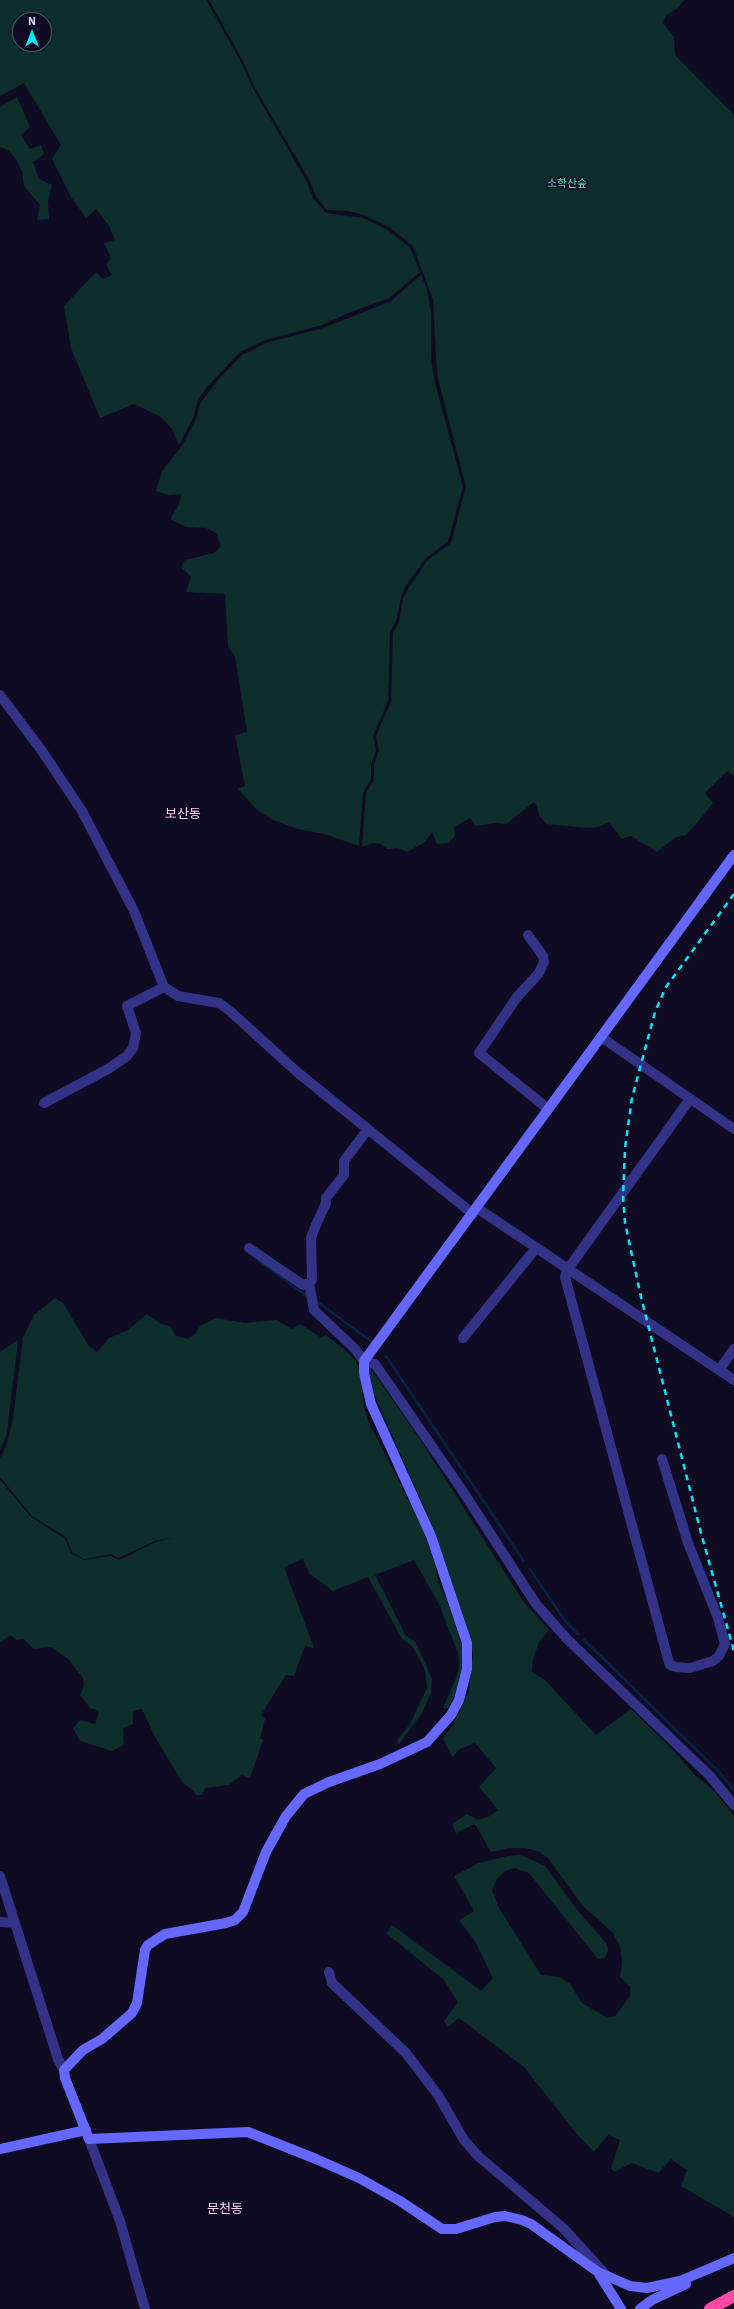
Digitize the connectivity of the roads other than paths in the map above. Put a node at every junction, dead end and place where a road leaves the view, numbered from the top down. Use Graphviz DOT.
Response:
graph roads {
  1 [pos="0,695"];
  2 [pos="734,855"];
  3 [pos="528,935"];
  4 [pos="164,987"];
  5 [pos="601,1037"];
  6 [pos="690,1099"];
  7 [pos="44,1103"];
  8 [pos="547,1108"];
  9 [pos="368,1129"];
  10 [pos="734,1129"];
  11 [pos="475,1211"];
  12 [pos="249,1248"];
  13 [pos="536,1248"];
  14 [pos="568,1269"];
  15 [pos="311,1293"];
  16 [pos="463,1338"];
  17 [pos="734,1349"];
  18 [pos="364,1361"];
  19 [pos="719,1370"];
  20 [pos="734,1380"];
  21 [pos="662,1459"];
  22 [pos="734,1805"];
  23 [pos="0,1876"];
  24 [pos="0,1922"];
  25 [pos="14,1923"];
  26 [pos="329,1972"];
  27 [pos="64,2070"];
  28 [pos="87,2135"];
  29 [pos="0,2149"];
  30 [pos="734,2258"];
  31 [pos="734,2264"];
  32 [pos="598,2272"];
  33 [pos="609,2278"];
  34 [pos="734,2296"];
  35 [pos="145,2309"];
  36 [pos="620,2309"];
  37 [pos="640,2309"];
  38 [pos="710,2309"];
  1 -- 4 [label="street"];
  2 -- 5 [label="street"];
  3 -- 8 [label="street"];
  4 -- 7 [label="street"];
  4 -- 9 [label="street"];
  5 -- 6 [label="street"];
  5 -- 8 [label="street"];
  6 -- 10 [label="street"];
  6 -- 14 [label="street"];
  8 -- 11 [label="street"];
  9 -- 11 [label="street"];
  9 -- 15 [label="street"];
  11 -- 13 [label="street"];
  11 -- 18 [label="street"];
  12 -- 15 [label="street"];
  13 -- 14 [label="street"];
  13 -- 16 [label="street"];
  14 -- 19 [label="street"];
  14 -- 21 [label="street"];
  15 -- 18 [label="street"];
  17 -- 19 [label="street"];
  18 -- 22 [label="street"];
  18 -- 27 [label="street"];
  19 -- 20 [label="street"];
  23 -- 25 [label="street"];
  24 -- 25 [label="street"];
  25 -- 27 [label="street"];
  26 -- 33 [label="street"];
  27 -- 28 [label="street"];
  28 -- 29 [label="street"];
  28 -- 32 [label="street"];
  28 -- 35 [label="street"];
  30 -- 33 [label="street"];
  31 -- 37 [label="street"];
  32 -- 33 [label="street"];
  32 -- 36 [label="street"];
  34 -- 38 [label="highway"];
}
